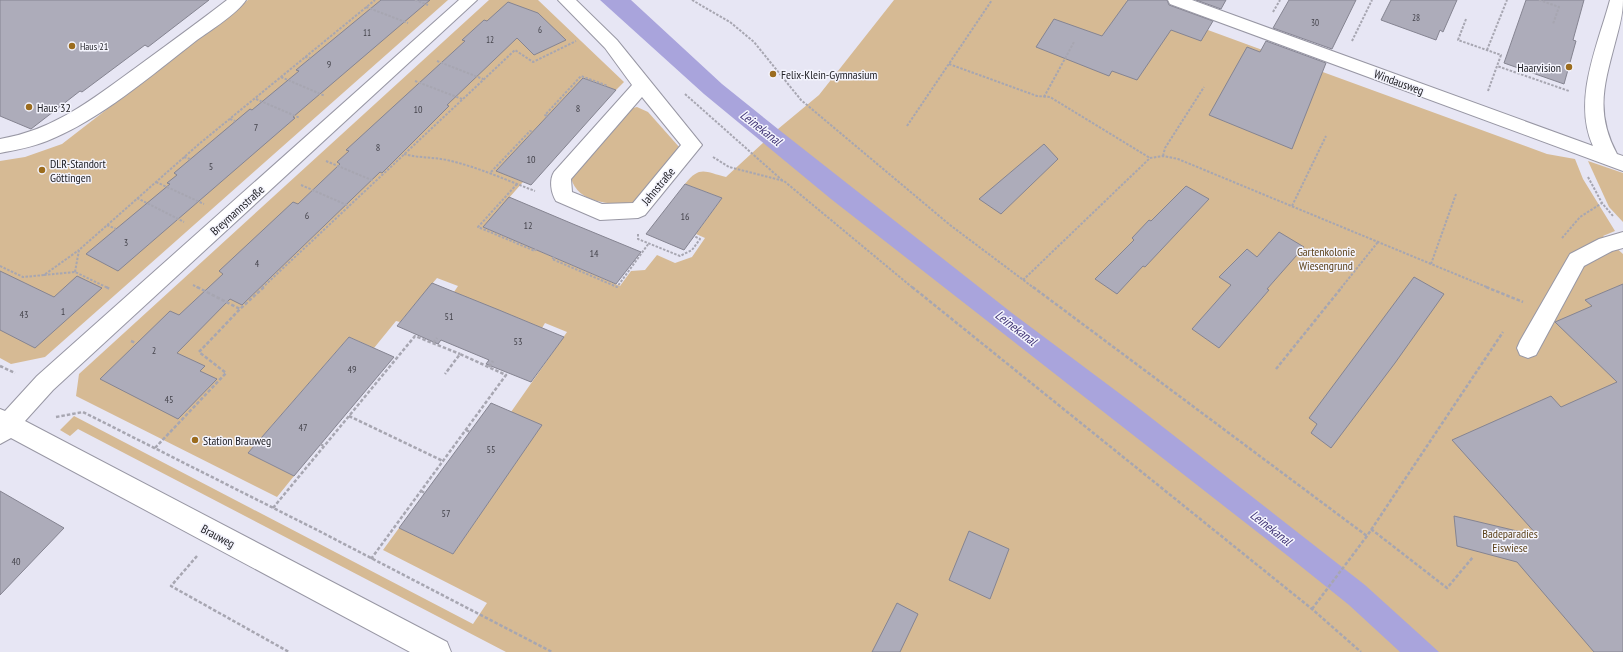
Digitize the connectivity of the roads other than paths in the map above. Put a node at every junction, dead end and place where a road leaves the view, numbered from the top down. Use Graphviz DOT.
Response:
graph roads {
  1 [pos="238,0"];
  2 [pos="469,0"];
  3 [pos="566,0"];
  4 [pos="1176,0"];
  5 [pos="1618,0"];
  6 [pos="637,90"];
  7 [pos="0,146"];
  8 [pos="1616,161"];
  9 [pos="1623,240"];
  10 [pos="1528,348"];
  11 [pos="3,426"];
  12 [pos="437,652"];
  1 -- 7 [label="street"];
  2 -- 11 [label="street, Breymannstraße"];
  3 -- 6 [label="street"];
  4 -- 8 [label="street, Windausweg"];
  5 -- 8 [label="street"];
  6 -- 6 [label="street, Jahnstraße"];
  9 -- 10 [label="street"];
  11 -- 12 [label="street, Brauweg"];
}
